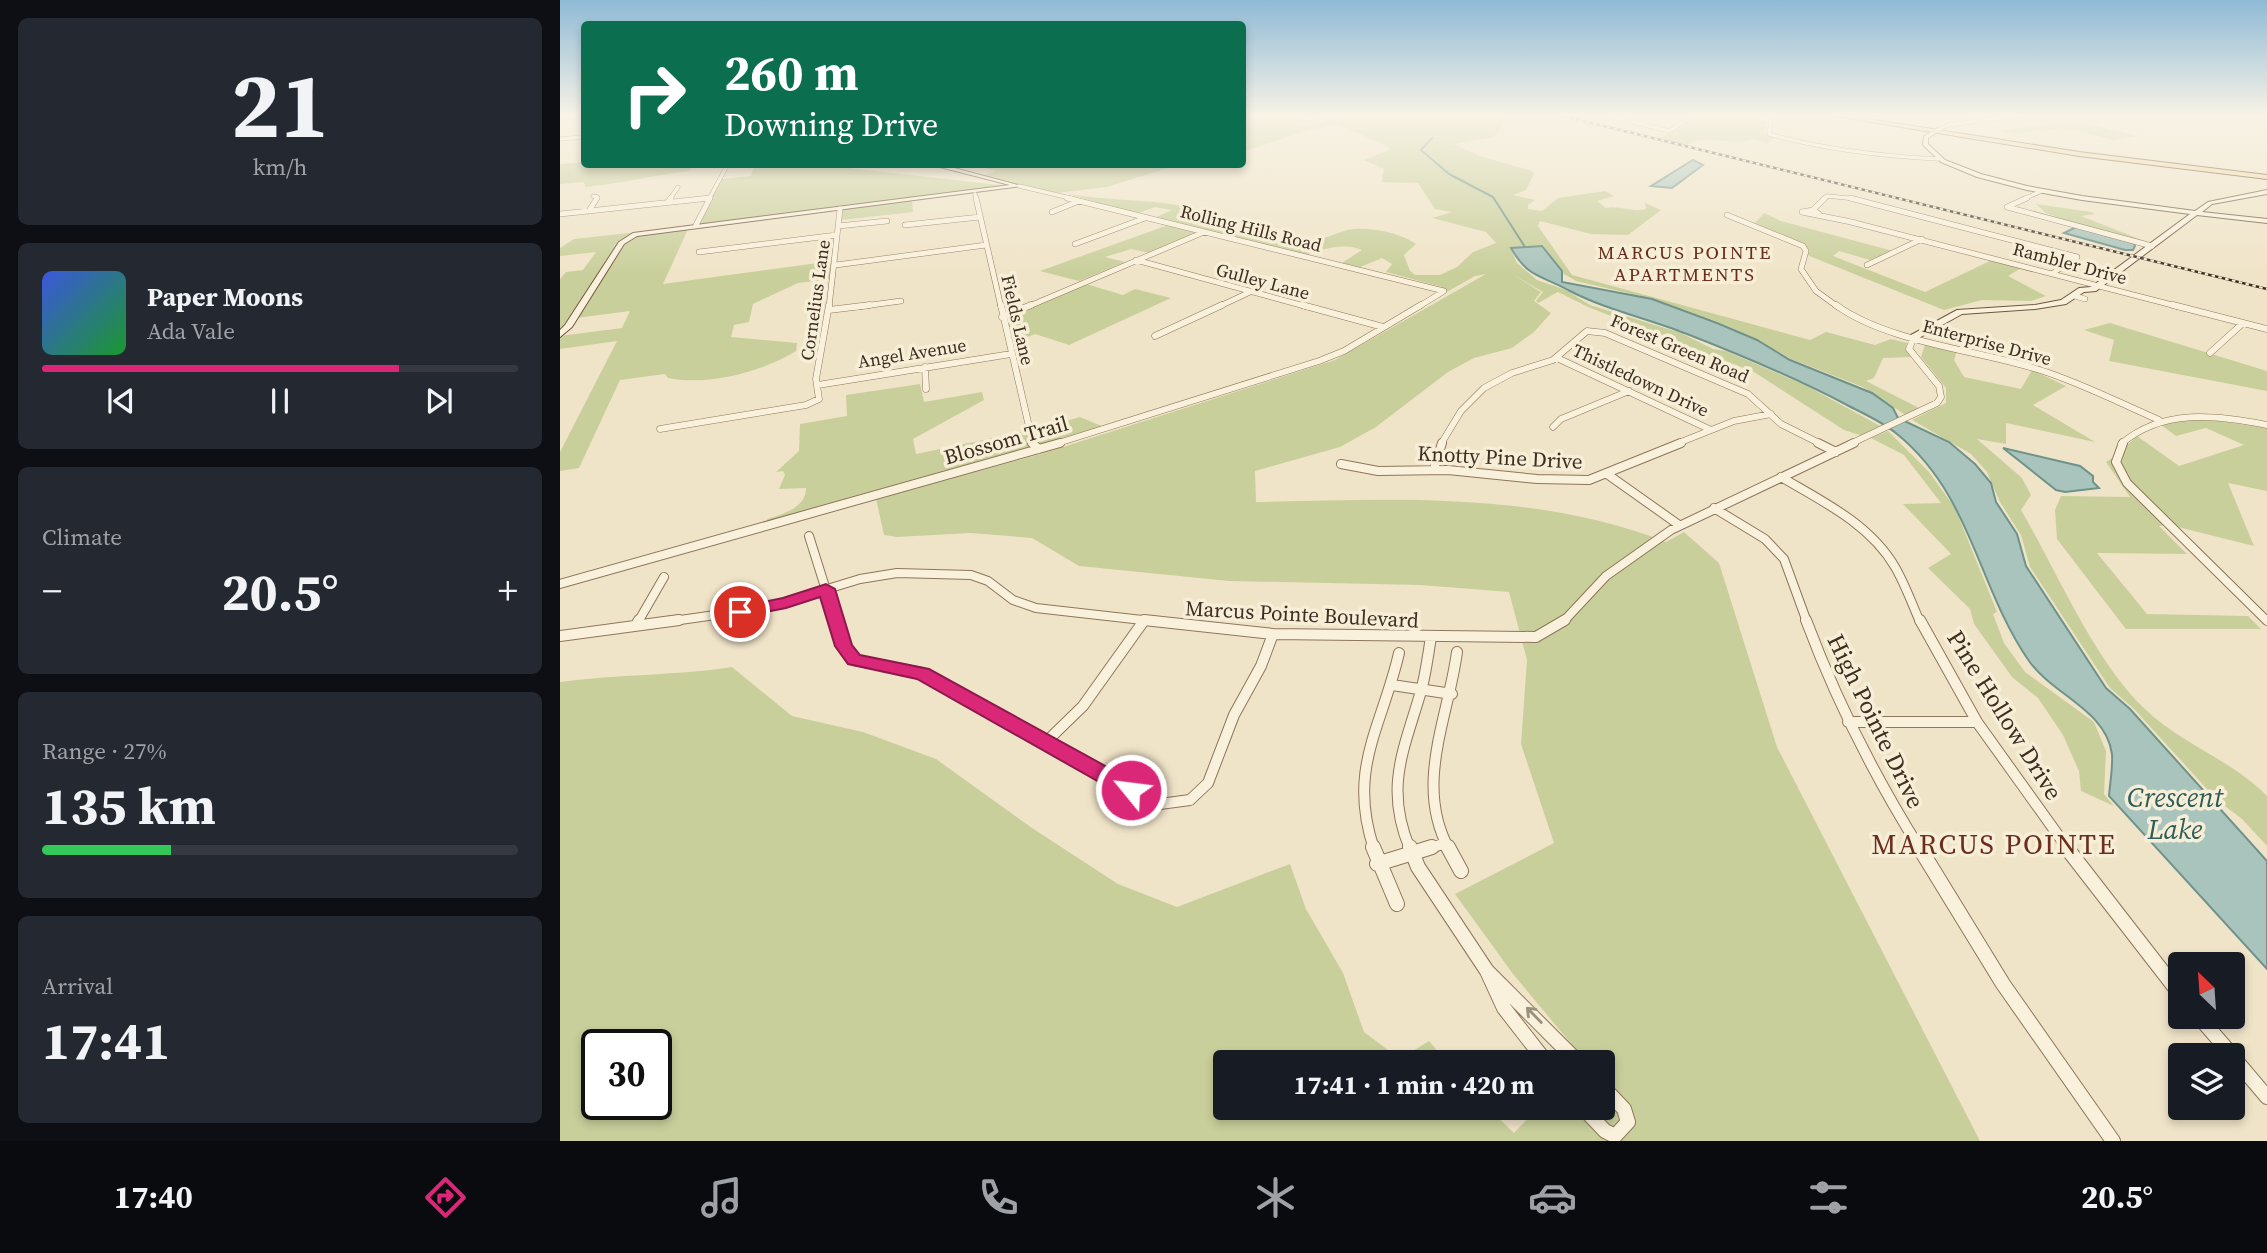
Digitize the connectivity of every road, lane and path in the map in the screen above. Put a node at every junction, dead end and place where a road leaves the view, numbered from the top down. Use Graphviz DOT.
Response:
graph roads {
  1 [pos="726,168"];
  2 [pos="947,168"];
  3 [pos="1961,168"];
  4 [pos="2203,168"];
  5 [pos="2267,175"];
  6 [pos="1019,186"];
  7 [pos="678,187"];
  8 [pos="2042,191"];
  9 [pos="2267,192"];
  10 [pos="975,194"];
  11 [pos="593,196"];
  12 [pos="710,198"];
  13 [pos="1079,201"];
  14 [pos="668,202"];
  15 [pos="840,209"];
  16 [pos="1812,210"];
  17 [pos="589,211"];
  18 [pos="1052,212"];
  19 [pos="2199,212"];
  20 [pos="560,214"];
  21 [pos="1819,214"];
  22 [pos="1727,215"];
  23 [pos="1140,216"];
  24 [pos="980,217"];
  25 [pos="1147,217"];
  26 [pos="887,221"];
  27 [pos="2267,221"];
  28 [pos="696,225"];
  29 [pos="905,225"];
  30 [pos="838,226"];
  31 [pos="1204,232"];
  32 [pos="838,235"];
  33 [pos="1088,239"];
  34 [pos="1922,239"];
  35 [pos="986,244"];
  36 [pos="1075,244"];
  37 [pos="2152,246"];
  38 [pos="699,252"];
  39 [pos="1136,260"];
  40 [pos="1867,264"];
  41 [pos="836,265"];
  42 [pos="2053,273"];
  43 [pos="2095,287"];
  44 [pos="1443,290"];
  45 [pos="1250,292"];
  46 [pos="2075,296"];
  47 [pos="2085,299"];
  48 [pos="901,301"];
  49 [pos="829,310"];
  50 [pos="1002,317"];
  51 [pos="2243,323"];
  52 [pos="1383,327"];
  53 [pos="2267,329"];
  54 [pos="560,334"];
  55 [pos="1155,336"];
  56 [pos="1914,337"];
  57 [pos="1924,340"];
  58 [pos="2210,353"];
  59 [pos="1012,354"];
  60 [pos="1557,358"];
  61 [pos="1917,359"];
  62 [pos="925,367"];
  63 [pos="818,384"];
  64 [pos="926,389"];
  65 [pos="1629,391"];
  66 [pos="1771,414"];
  67 [pos="2159,420"];
  68 [pos="2267,425"];
  69 [pos="1553,426"];
  70 [pos="660,429"];
  71 [pos="1711,430"];
  72 [pos="1039,449"];
  73 [pos="1836,452"];
  74 [pos="1341,464"];
  75 [pos="1434,469"];
  76 [pos="1607,474"];
  77 [pos="1781,477"];
  78 [pos="1714,508"];
  79 [pos="1679,525"];
  80 [pos="809,536"];
  81 [pos="664,577"];
  82 [pos="560,584"];
  83 [pos="826,589"];
  84 [pos="2267,621"];
  85 [pos="1143,622"];
  86 [pos="636,625"];
  87 [pos="1273,634"];
  88 [pos="560,636"];
  89 [pos="1431,637"];
  90 [pos="1457,652"];
  91 [pos="1399,653"];
  92 [pos="1392,685"];
  93 [pos="1422,690"];
  94 [pos="1452,694"];
  95 [pos="1848,722"];
  96 [pos="1977,722"];
  97 [pos="1046,742"];
  98 [pos="1443,844"];
  99 [pos="1412,854"];
  100 [pos="1377,864"];
  101 [pos="1461,871"];
  102 [pos="1397,904"];
  103 [pos="1487,971"];
  104 [pos="2168,979"];
  105 [pos="2209,1029"];
  106 [pos="2221,1043"];
  107 [pos="1536,1050"];
  108 [pos="1567,1050"];
  109 [pos="2245,1071"];
  110 [pos="2267,1097"];
  111 [pos="1615,1099"];
  112 [pos="1594,1120"];
  113 [pos="2113,1141"];
  1 -- 12 [label="street"];
  2 -- 6 [label="street, Rolling Hills Road"];
  3 -- 8 [label="street"];
  4 -- 5 [label="main road"];
  6 -- 10 [label="street"];
  6 -- 13 [label="street, Rolling Hills Road"];
  7 -- 14 [label="street"];
  8 -- 19 [label="street"];
  8 -- 37 [label="street"];
  9 -- 19 [label="street"];
  10 -- 15 [label="street"];
  10 -- 24 [label="street, Fields Lane"];
  11 -- 17 [label="street"];
  12 -- 14 [label="street"];
  12 -- 28 [label="street"];
  13 -- 18 [label="street"];
  13 -- 23 [label="street, Rolling Hills Road"];
  14 -- 17 [label="street"];
  15 -- 28 [label="street"];
  15 -- 30 [label="street, Cornelius Lane"];
  16 -- 21 [label="street, Rambler Drive"];
  16 -- 21 [label="street, Rambler Drive"];
  16 -- 42 [label="street"];
  17 -- 20 [label="street"];
  19 -- 27 [label="street"];
  19 -- 37 [label="street"];
  21 -- 34 [label="street, Rambler Drive"];
  22 -- 56 [label="street, Enterprise Drive"];
  23 -- 25 [label="street, Rolling Hills Road"];
  23 -- 33 [label="street"];
  24 -- 29 [label="street"];
  24 -- 35 [label="street, Fields Lane"];
  25 -- 31 [label="street, Rolling Hills Road"];
  25 -- 33 [label="street"];
  26 -- 30 [label="street"];
  28 -- 54 [label="street"];
  30 -- 32 [label="street, Cornelius Lane"];
  31 -- 39 [label="street"];
  31 -- 44 [label="street, Rolling Hills Road"];
  32 -- 38 [label="street"];
  32 -- 41 [label="street, Cornelius Lane"];
  33 -- 36 [label="street"];
  34 -- 40 [label="street"];
  34 -- 42 [label="street, Rambler Drive"];
  35 -- 41 [label="street"];
  35 -- 50 [label="street, Fields Lane"];
  37 -- 43 [label="street"];
  39 -- 45 [label="street, Gulley Lane"];
  39 -- 50 [label="street"];
  41 -- 49 [label="street, Cornelius Lane"];
  42 -- 43 [label="street, Rambler Drive"];
  43 -- 46 [label="street"];
  43 -- 47 [label="street"];
  43 -- 51 [label="street, Rambler Drive"];
  44 -- 52 [label="street, Blossom Trail"];
  45 -- 52 [label="street, Gulley Lane"];
  45 -- 55 [label="street"];
  46 -- 47 [label="street"];
  46 -- 56 [label="street"];
  47 -- 57 [label="street"];
  48 -- 49 [label="street"];
  49 -- 63 [label="street, Cornelius Lane"];
  50 -- 59 [label="street, Fields Lane"];
  51 -- 53 [label="street, Rambler Drive"];
  51 -- 58 [label="street"];
  52 -- 72 [label="street, Blossom Trail"];
  56 -- 57 [label="street, Enterprise Drive"];
  56 -- 61 [label="street"];
  57 -- 61 [label="street"];
  57 -- 67 [label="street, Enterprise Drive"];
  59 -- 62 [label="street, Angel Avenue"];
  59 -- 72 [label="street, Fields Lane"];
  60 -- 65 [label="street, Thistledown Drive"];
  60 -- 66 [label="street, Forest Green Road"];
  60 -- 75 [label="street, Forest Green Road"];
  61 -- 73 [label="street, Marcus Pointe Boulevard"];
  62 -- 63 [label="street, Angel Avenue"];
  62 -- 64 [label="street"];
  63 -- 70 [label="street, Cornelius Lane"];
  65 -- 69 [label="street"];
  65 -- 71 [label="street, Thistledown Drive"];
  66 -- 71 [label="street, Knotty Pine Drive"];
  66 -- 73 [label="street, Forest Green Road"];
  67 -- 68 [label="street"];
  67 -- 84 [label="street"];
  71 -- 76 [label="street, Knotty Pine Drive"];
  72 -- 82 [label="street, Blossom Trail"];
  73 -- 77 [label="street, Marcus Pointe Boulevard"];
  74 -- 75 [label="street, Knotty Pine Drive"];
  75 -- 76 [label="street, Knotty Pine Drive"];
  76 -- 79 [label="street"];
  77 -- 78 [label="street, Marcus Pointe Boulevard"];
  77 -- 96 [label="street, Pine Hollow Drive"];
  78 -- 79 [label="street, Marcus Pointe Boulevard"];
  78 -- 95 [label="street, High Pointe Drive"];
  79 -- 89 [label="street, Marcus Pointe Boulevard"];
  80 -- 83 [label="street"];
  81 -- 86 [label="street"];
  83 -- 85 [label="street, Marcus Pointe Boulevard"];
  83 -- 86 [label="street, Marcus Pointe Boulevard"];
  83 -- 97 [label="street"];
  85 -- 87 [label="street, Marcus Pointe Boulevard"];
  85 -- 97 [label="street"];
  86 -- 88 [label="street, Marcus Pointe Boulevard"];
  87 -- 89 [label="street, Marcus Pointe Boulevard"];
  87 -- 97 [label="street"];
  89 -- 93 [label="street"];
  90 -- 94 [label="street"];
  91 -- 92 [label="street"];
  92 -- 93 [label="street"];
  92 -- 100 [label="street"];
  93 -- 94 [label="street"];
  93 -- 99 [label="street"];
  94 -- 98 [label="street"];
  95 -- 96 [label="street"];
  95 -- 113 [label="street, High Pointe Drive"];
  96 -- 104 [label="street, Pine Hollow Drive"];
  98 -- 99 [label="street"];
  98 -- 101 [label="street"];
  99 -- 100 [label="street"];
  99 -- 103 [label="street"];
  100 -- 102 [label="street"];
  103 -- 107 [label="street"];
  108 -- 103 [label="street, one-way"];
  105 -- 106 [label="street"];
  109 -- 110 [label="street"];
  111 -- 112 [label="street"];
}
